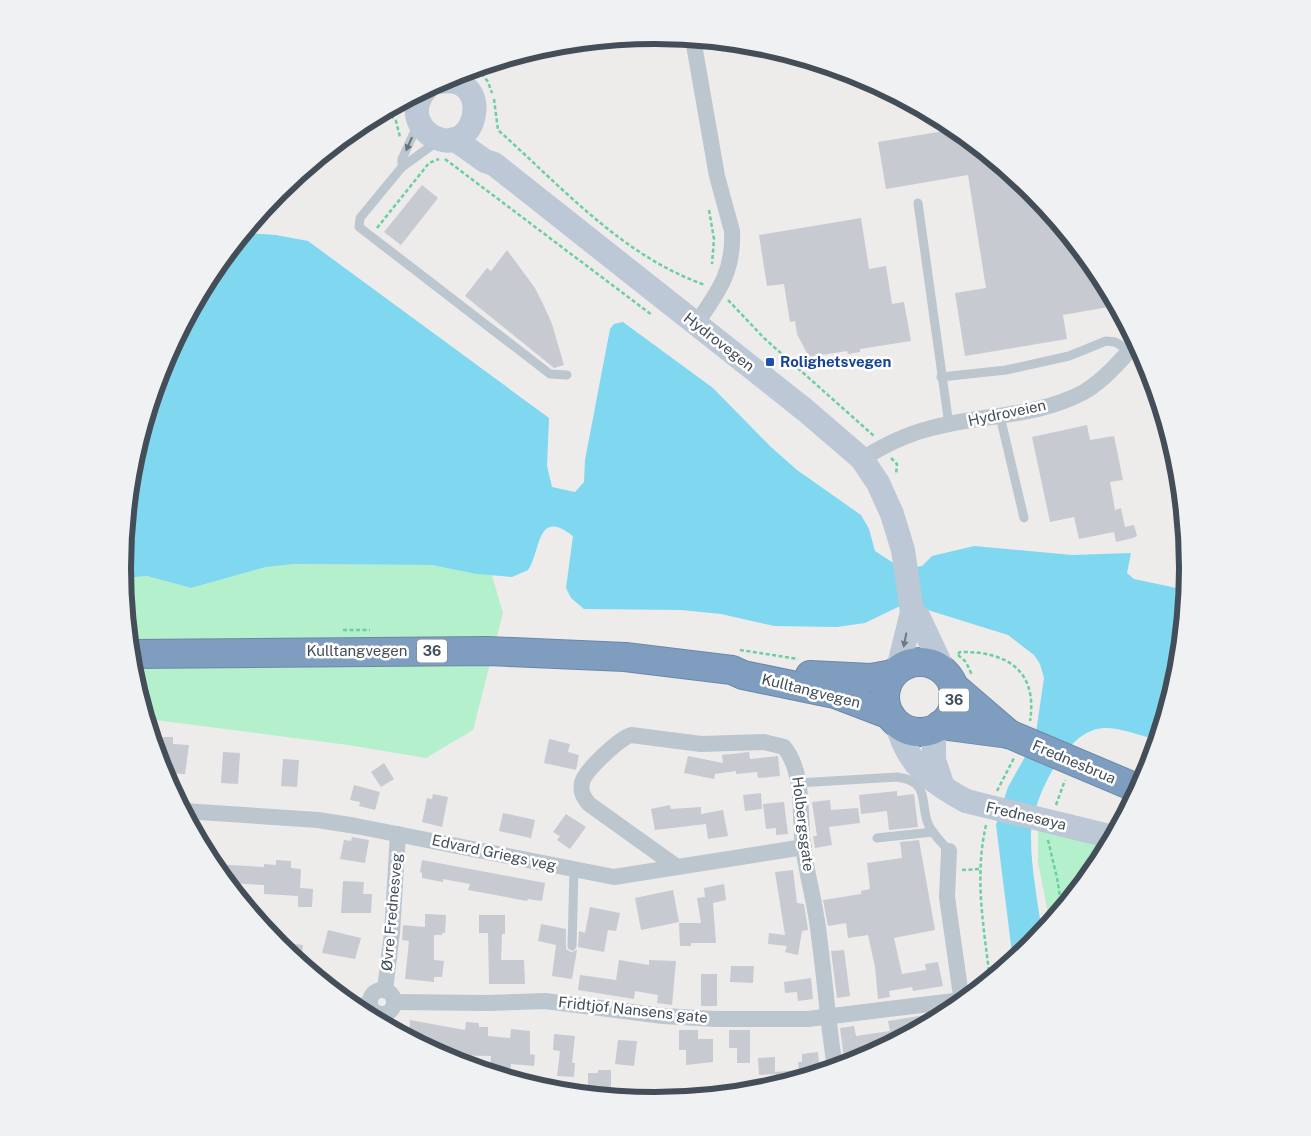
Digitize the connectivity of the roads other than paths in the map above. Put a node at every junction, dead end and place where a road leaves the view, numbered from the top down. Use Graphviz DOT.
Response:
graph roads {
  1 [pos="694,45"];
  2 [pos="458,83"];
  3 [pos="418,101"];
  4 [pos="409,113"];
  5 [pos="452,140"];
  6 [pos="402,167"];
  7 [pos="918,203"];
  8 [pos="696,324"];
  9 [pos="1130,345"];
  10 [pos="1131,348"];
  11 [pos="567,375"];
  12 [pos="941,377"];
  13 [pos="1000,416"];
  14 [pos="949,425"];
  15 [pos="872,453"];
  16 [pos="1024,518"];
  17 [pos="912,612"];
  18 [pos="139,654"];
  19 [pos="732,670"];
  20 [pos="896,671"];
  21 [pos="948,679"];
  22 [pos="894,720"];
  23 [pos="937,727"];
  24 [pos="1009,734"];
  25 [pos="798,783"];
  26 [pos="942,787"];
  27 [pos="1132,787"];
  28 [pos="191,810"];
  29 [pos="933,832"];
  30 [pos="398,834"];
  31 [pos="1106,835"];
  32 [pos="877,838"];
  33 [pos="804,847"];
  34 [pos="949,851"];
  35 [pos="677,867"];
  36 [pos="574,871"];
  37 [pos="572,946"];
  38 [pos="961,994"];
  39 [pos="389,996"];
  40 [pos="949,1003"];
  41 [pos="374,1010"];
  42 [pos="827,1017"];
  43 [pos="834,1060"];
  1 -- 8 [label="street"];
  2 -- 5 [label="street"];
  3 -- 4 [label="street"];
  4 -- 5 [label="street, Hydrovegen"];
  4 -- 6 [label="lane, one-way"];
  5 -- 6 [label="lane"];
  5 -- 8 [label="street, Hydrovegen"];
  6 -- 11 [label="lane"];
  7 -- 12 [label="lane"];
  8 -- 15 [label="street, Hydrovegen"];
  9 -- 12 [label="lane"];
  10 -- 13 [label="street, Hydroveien"];
  12 -- 14 [label="lane"];
  13 -- 14 [label="street, Hydroveien"];
  13 -- 16 [label="lane"];
  14 -- 15 [label="street, Hydroveien"];
  15 -- 17 [label="street, Hydrovegen"];
  17 -- 20 [label="street, one-way"];
  17 -- 21 [label="street"];
  18 -- 19 [label="highway, Kulltangvegen / 36"];
  19 -- 20 [label="highway, Kulltangvegen / 36"];
  19 -- 22 [label="highway, Kulltangvegen / 36"];
  20 -- 21 [label="highway, 36"];
  20 -- 22 [label="highway"];
  21 -- 23 [label="highway, 36"];
  21 -- 24 [label="highway, 36"];
  22 -- 23 [label="highway, 36"];
  22 -- 26 [label="street, Frednesøya"];
  23 -- 24 [label="highway, 36"];
  23 -- 26 [label="street"];
  24 -- 27 [label="highway, Frednesbrua / 36, bridge"];
  25 -- 29 [label="lane"];
  25 -- 33 [label="street, Holbergsgate"];
  25 -- 35 [label="street, Holbergsgate"];
  26 -- 31 [label="street, Frednesøya, bridge"];
  28 -- 30 [label="street, Edvard Griegs veg"];
  29 -- 32 [label="lane"];
  29 -- 34 [label="lane"];
  30 -- 36 [label="street, Edvard Griegs veg"];
  30 -- 39 [label="street, Øvre Frednesveg"];
  33 -- 35 [label="street, Edvard Griegs veg"];
  33 -- 42 [label="street, Holbergsgate"];
  34 -- 38 [label="street"];
  35 -- 36 [label="street, Edvard Griegs veg"];
  36 -- 37 [label="lane"];
  39 -- 41 [label="street"];
  39 -- 42 [label="street, Fridtjof Nansens gate"];
  40 -- 42 [label="street, Fridtjof Nansens gate"];
  42 -- 43 [label="street, Holbergsgate"];
}
